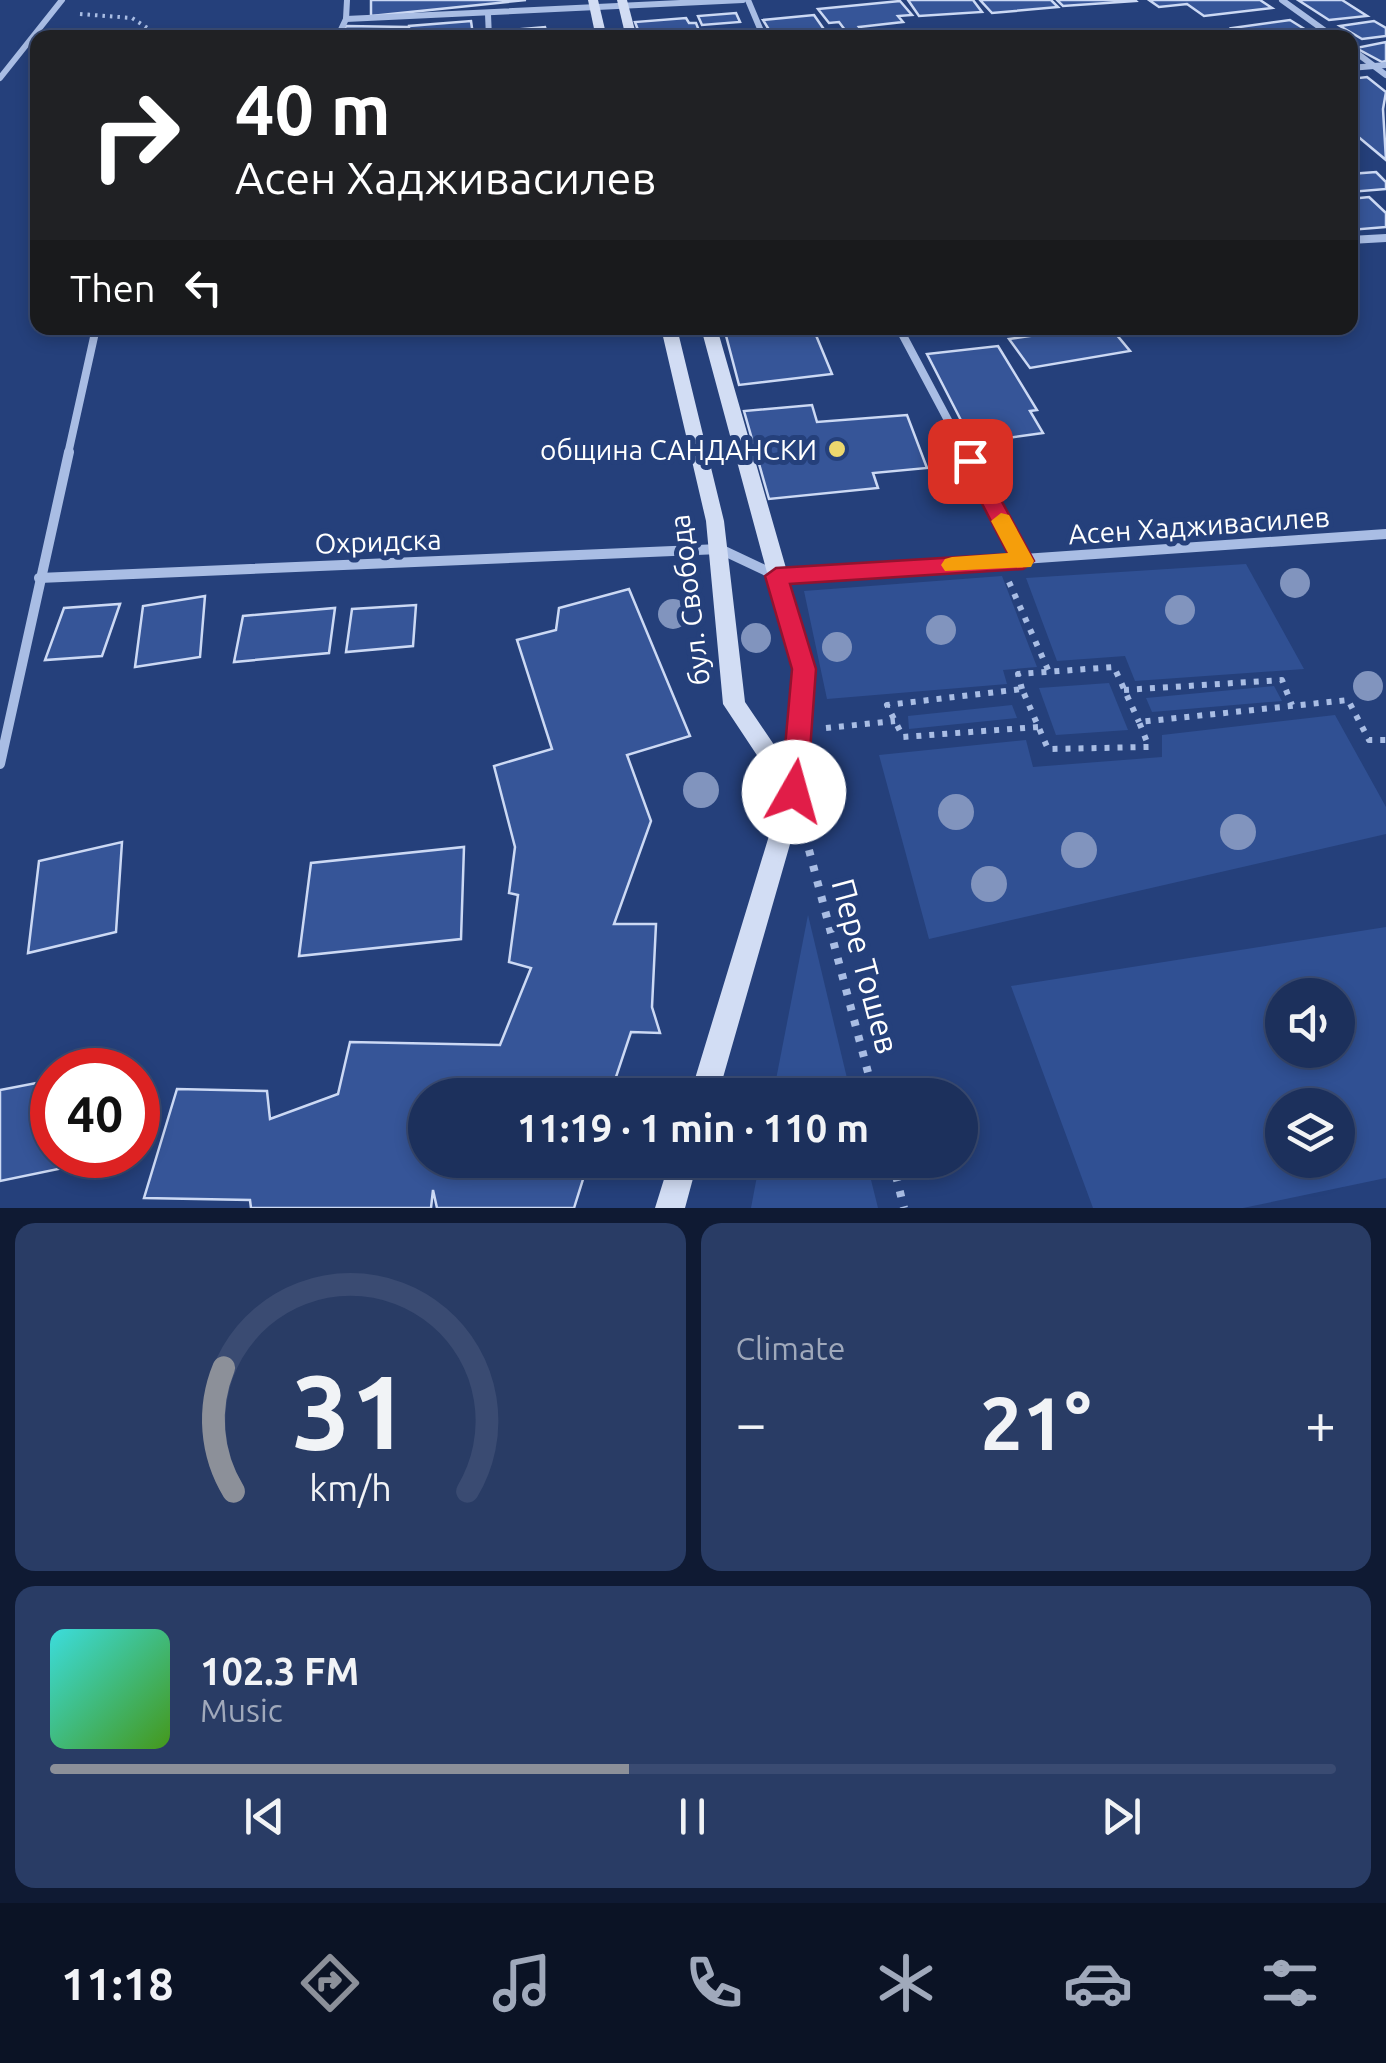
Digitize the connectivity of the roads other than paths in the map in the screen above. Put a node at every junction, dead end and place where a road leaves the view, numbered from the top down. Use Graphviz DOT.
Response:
graph roads {
  1 [pos="62,0"];
  2 [pos="348,0"];
  3 [pos="745,0"];
  4 [pos="1282,0"];
  5 [pos="623,4"];
  6 [pos="594,5"];
  7 [pos="488,14"];
  8 [pos="346,19"];
  9 [pos="39,30"];
  10 [pos="341,30"];
  11 [pos="489,30"];
  12 [pos="600,30"];
  13 [pos="630,30"];
  14 [pos="760,30"];
  15 [pos="1324,30"];
  16 [pos="30,41"];
  17 [pos="1358,54"];
  18 [pos="1386,66"];
  19 [pos="1376,67"];
  20 [pos="1358,68"];
  21 [pos="1386,76"];
  22 [pos="0,78"];
  23 [pos="1386,238"];
  24 [pos="1358,240"];
  25 [pos="94,335"];
  26 [pos="672,335"];
  27 [pos="711,335"];
  28 [pos="903,335"];
  29 [pos="1386,534"];
  30 [pos="720,550"];
  31 [pos="1023,561"];
  32 [pos="776,576"];
  33 [pos="39,578"];
  34 [pos="0,764"];
  35 [pos="794,792"];
  36 [pos="709,1078"];
  37 [pos="679,1178"];
  38 [pos="670,1208"];
  1 -- 9 [label="street"];
  2 -- 8 [label="street"];
  3 -- 5 [label="street"];
  3 -- 14 [label="street"];
  4 -- 15 [label="street"];
  5 -- 6 [label="street"];
  5 -- 13 [label="street"];
  6 -- 7 [label="street"];
  6 -- 12 [label="street"];
  7 -- 8 [label="street"];
  7 -- 11 [label="street"];
  8 -- 10 [label="street"];
  16 -- 22 [label="street"];
  17 -- 19 [label="street"];
  18 -- 19 [label="street"];
  19 -- 20 [label="street"];
  19 -- 21 [label="street"];
  23 -- 24 [label="street"];
  25 -- 33 [label="street"];
  26 -- 30 [label="street, бул. Свобода"];
  27 -- 32 [label="street"];
  28 -- 31 [label="street"];
  29 -- 31 [label="street, Асен Хадживасилев"];
  30 -- 32 [label="street"];
  30 -- 33 [label="street, Охридска"];
  30 -- 35 [label="street, бул. Свобода"];
  31 -- 32 [label="street, Асен Хадживасилев"];
  32 -- 35 [label="street"];
  33 -- 34 [label="street"];
  35 -- 36 [label="street"];
  37 -- 38 [label="street"];
}
